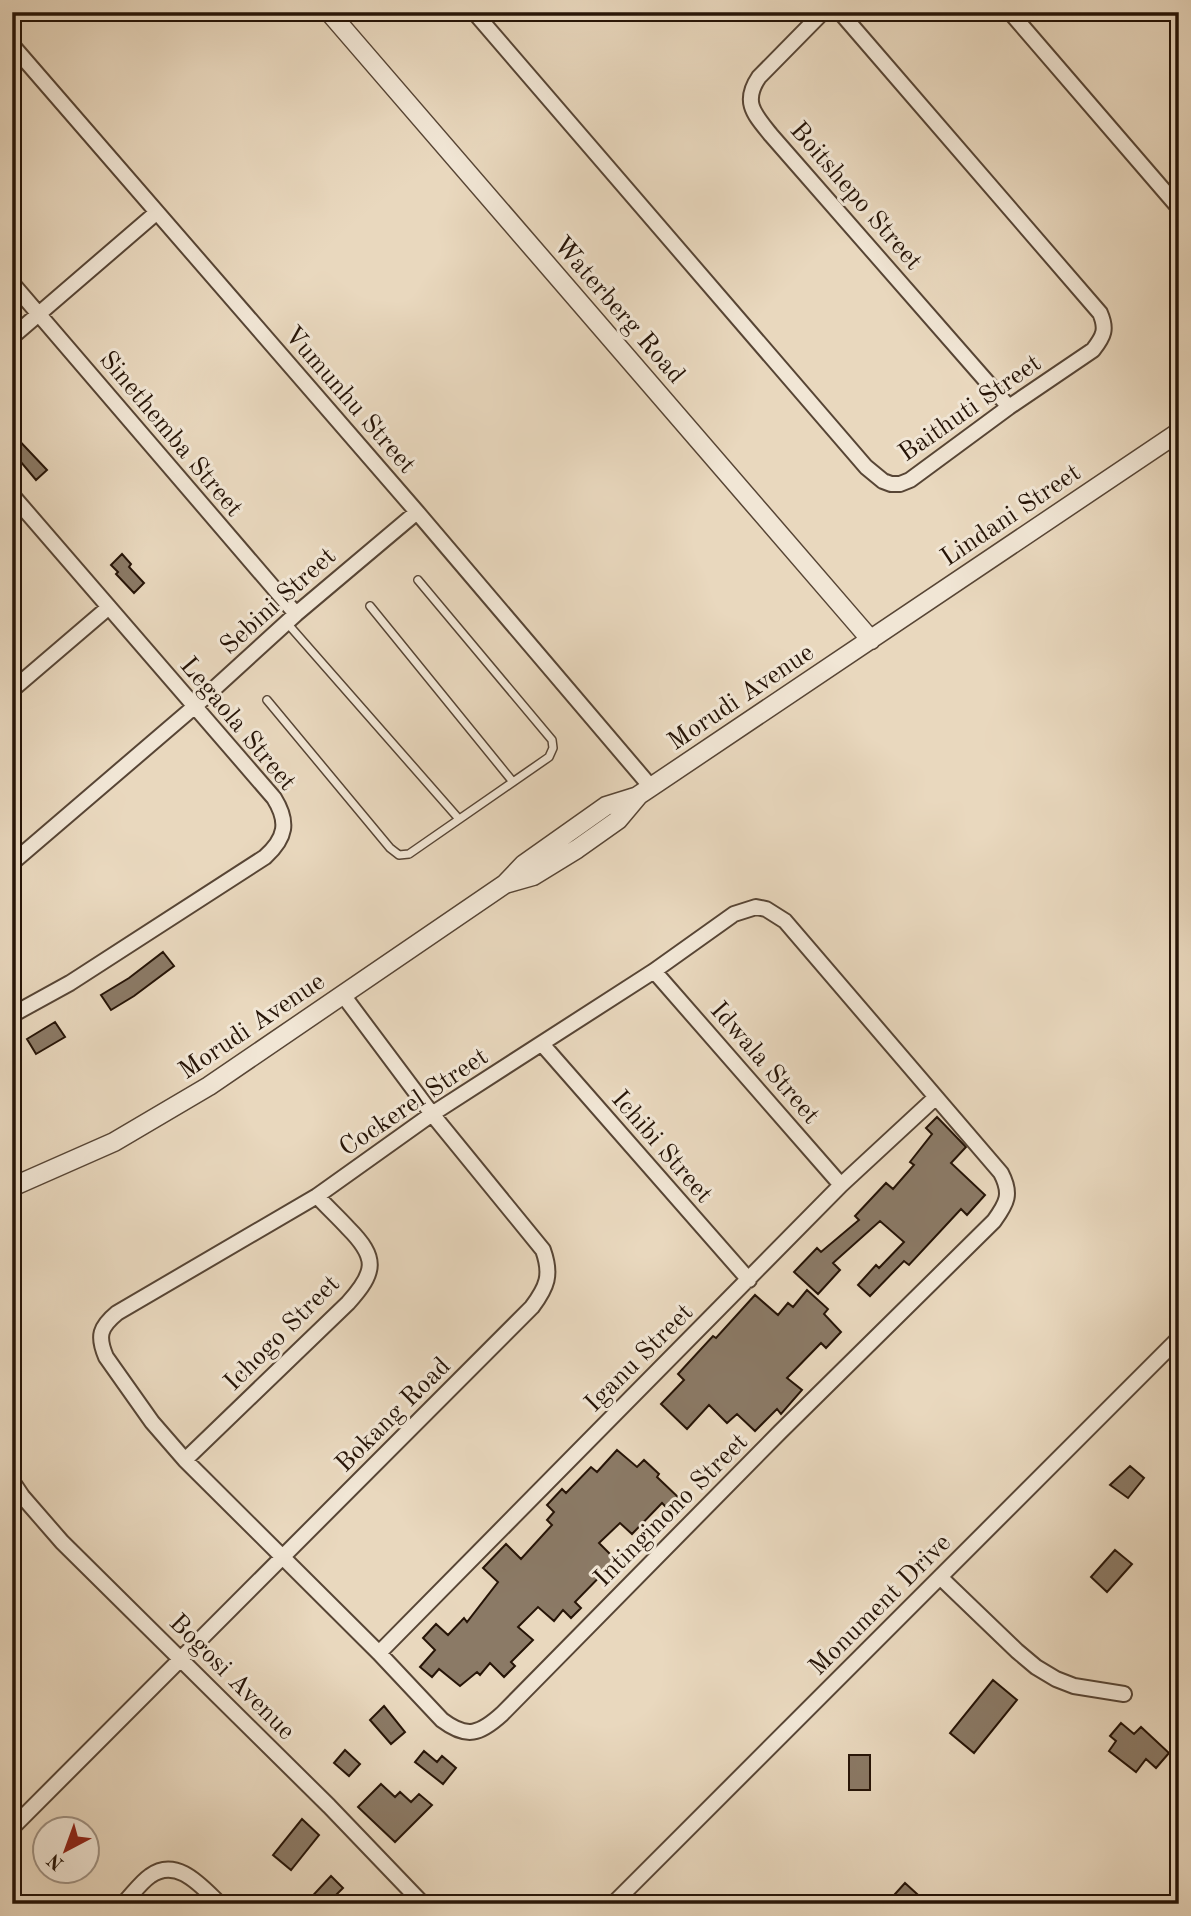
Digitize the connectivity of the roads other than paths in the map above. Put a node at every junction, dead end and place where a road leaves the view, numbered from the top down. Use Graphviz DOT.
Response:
graph roads {
  1 [pos="329,12"];
  2 [pos="474,12"];
  3 [pos="823,12"];
  4 [pos="840,12"];
  5 [pos="1010,12"];
  6 [pos="12,45"];
  7 [pos="1179,208"];
  8 [pos="156,213"];
  9 [pos="12,283"];
  10 [pos="39,314"];
  11 [pos="12,337"];
  12 [pos="1009,407"];
  13 [pos="1179,432"];
  14 [pos="12,495"];
  15 [pos="17,512"];
  16 [pos="417,512"];
  17 [pos="418,580"];
  18 [pos="370,606"];
  19 [pos="109,607"];
  20 [pos="291,618"];
  21 [pos="871,640"];
  22 [pos="12,690"];
  23 [pos="267,700"];
  24 [pos="194,707"];
  25 [pos="513,782"];
  26 [pos="645,791"];
  27 [pos="459,819"];
  28 [pos="12,863"];
  29 [pos="756,907"];
  30 [pos="654,971"];
  31 [pos="343,995"];
  32 [pos="12,1015"];
  33 [pos="542,1044"];
  34 [pos="935,1098"];
  35 [pos="432,1114"];
  36 [pos="841,1185"];
  37 [pos="12,1187"];
  38 [pos="317,1196"];
  39 [pos="749,1280"];
  40 [pos="100,1337"];
  41 [pos="1179,1338"];
  42 [pos="185,1460"];
  43 [pos="12,1481"];
  44 [pos="283,1557"];
  45 [pos="940,1577"];
  46 [pos="379,1653"];
  47 [pos="181,1659"];
  48 [pos="1124,1694"];
  49 [pos="12,1828"];
  50 [pos="123,1904"];
  51 [pos="220,1904"];
  52 [pos="423,1904"];
  53 [pos="613,1904"];
  1 -- 21 [label="street, Waterberg Road"];
  2 -- 12 [label="street, Baithuti Street"];
  3 -- 12 [label="street, Boitshepo Street"];
  4 -- 12 [label="street, Baithuti Street"];
  5 -- 7 [label="street"];
  6 -- 8 [label="street, Vumunhu Street"];
  8 -- 10 [label="street"];
  8 -- 16 [label="street, Vumunhu Street"];
  9 -- 10 [label="street, Sinethemba Street"];
  10 -- 11 [label="street"];
  10 -- 20 [label="street, Sinethemba Street"];
  13 -- 21 [label="street, Lindani Street"];
  14 -- 15 [label="street, Legaola Street"];
  15 -- 19 [label="street, Legaola Street"];
  16 -- 20 [label="street, Sebini Street"];
  16 -- 26 [label="street, Vumunhu Street"];
  17 -- 25 [label="lane"];
  18 -- 25 [label="lane"];
  19 -- 22 [label="street"];
  19 -- 24 [label="street, Legaola Street"];
  20 -- 24 [label="street, Sebini Street"];
  20 -- 27 [label="lane"];
  21 -- 26 [label="street, Morudi Avenue"];
  23 -- 27 [label="lane"];
  24 -- 28 [label="street, Sebini Street"];
  24 -- 32 [label="street, Legaola Street"];
  25 -- 27 [label="lane"];
  26 -- 31 [label="street, Morudi Avenue"];
  29 -- 30 [label="street, Cockerel Street"];
  29 -- 34 [label="street, Intinginono Street"];
  30 -- 33 [label="street, Cockerel Street"];
  30 -- 36 [label="street, Idwala Street"];
  31 -- 35 [label="street, Bokang Road"];
  31 -- 37 [label="street, Morudi Avenue"];
  33 -- 35 [label="street, Cockerel Street"];
  33 -- 39 [label="street, Ichibi Street"];
  34 -- 36 [label="street, Iganu Street"];
  34 -- 46 [label="street, Intinginono Street"];
  35 -- 38 [label="street, Cockerel Street"];
  35 -- 44 [label="street, Bokang Road"];
  36 -- 39 [label="street, Iganu Street"];
  38 -- 40 [label="street, Cockerel Street"];
  38 -- 42 [label="street, Ichogo Street"];
  39 -- 46 [label="street, Iganu Street"];
  40 -- 42 [label="street, Intinginono Street"];
  41 -- 45 [label="street, Monument Drive"];
  42 -- 44 [label="street, Intinginono Street"];
  43 -- 47 [label="street, Bogosi Avenue"];
  44 -- 46 [label="street, Intinginono Street"];
  44 -- 47 [label="street, Bokang Road"];
  45 -- 48 [label="street"];
  45 -- 53 [label="street, Monument Drive"];
  47 -- 49 [label="street, Bokang Road"];
  47 -- 52 [label="street, Bogosi Avenue"];
  50 -- 51 [label="street"];
}
